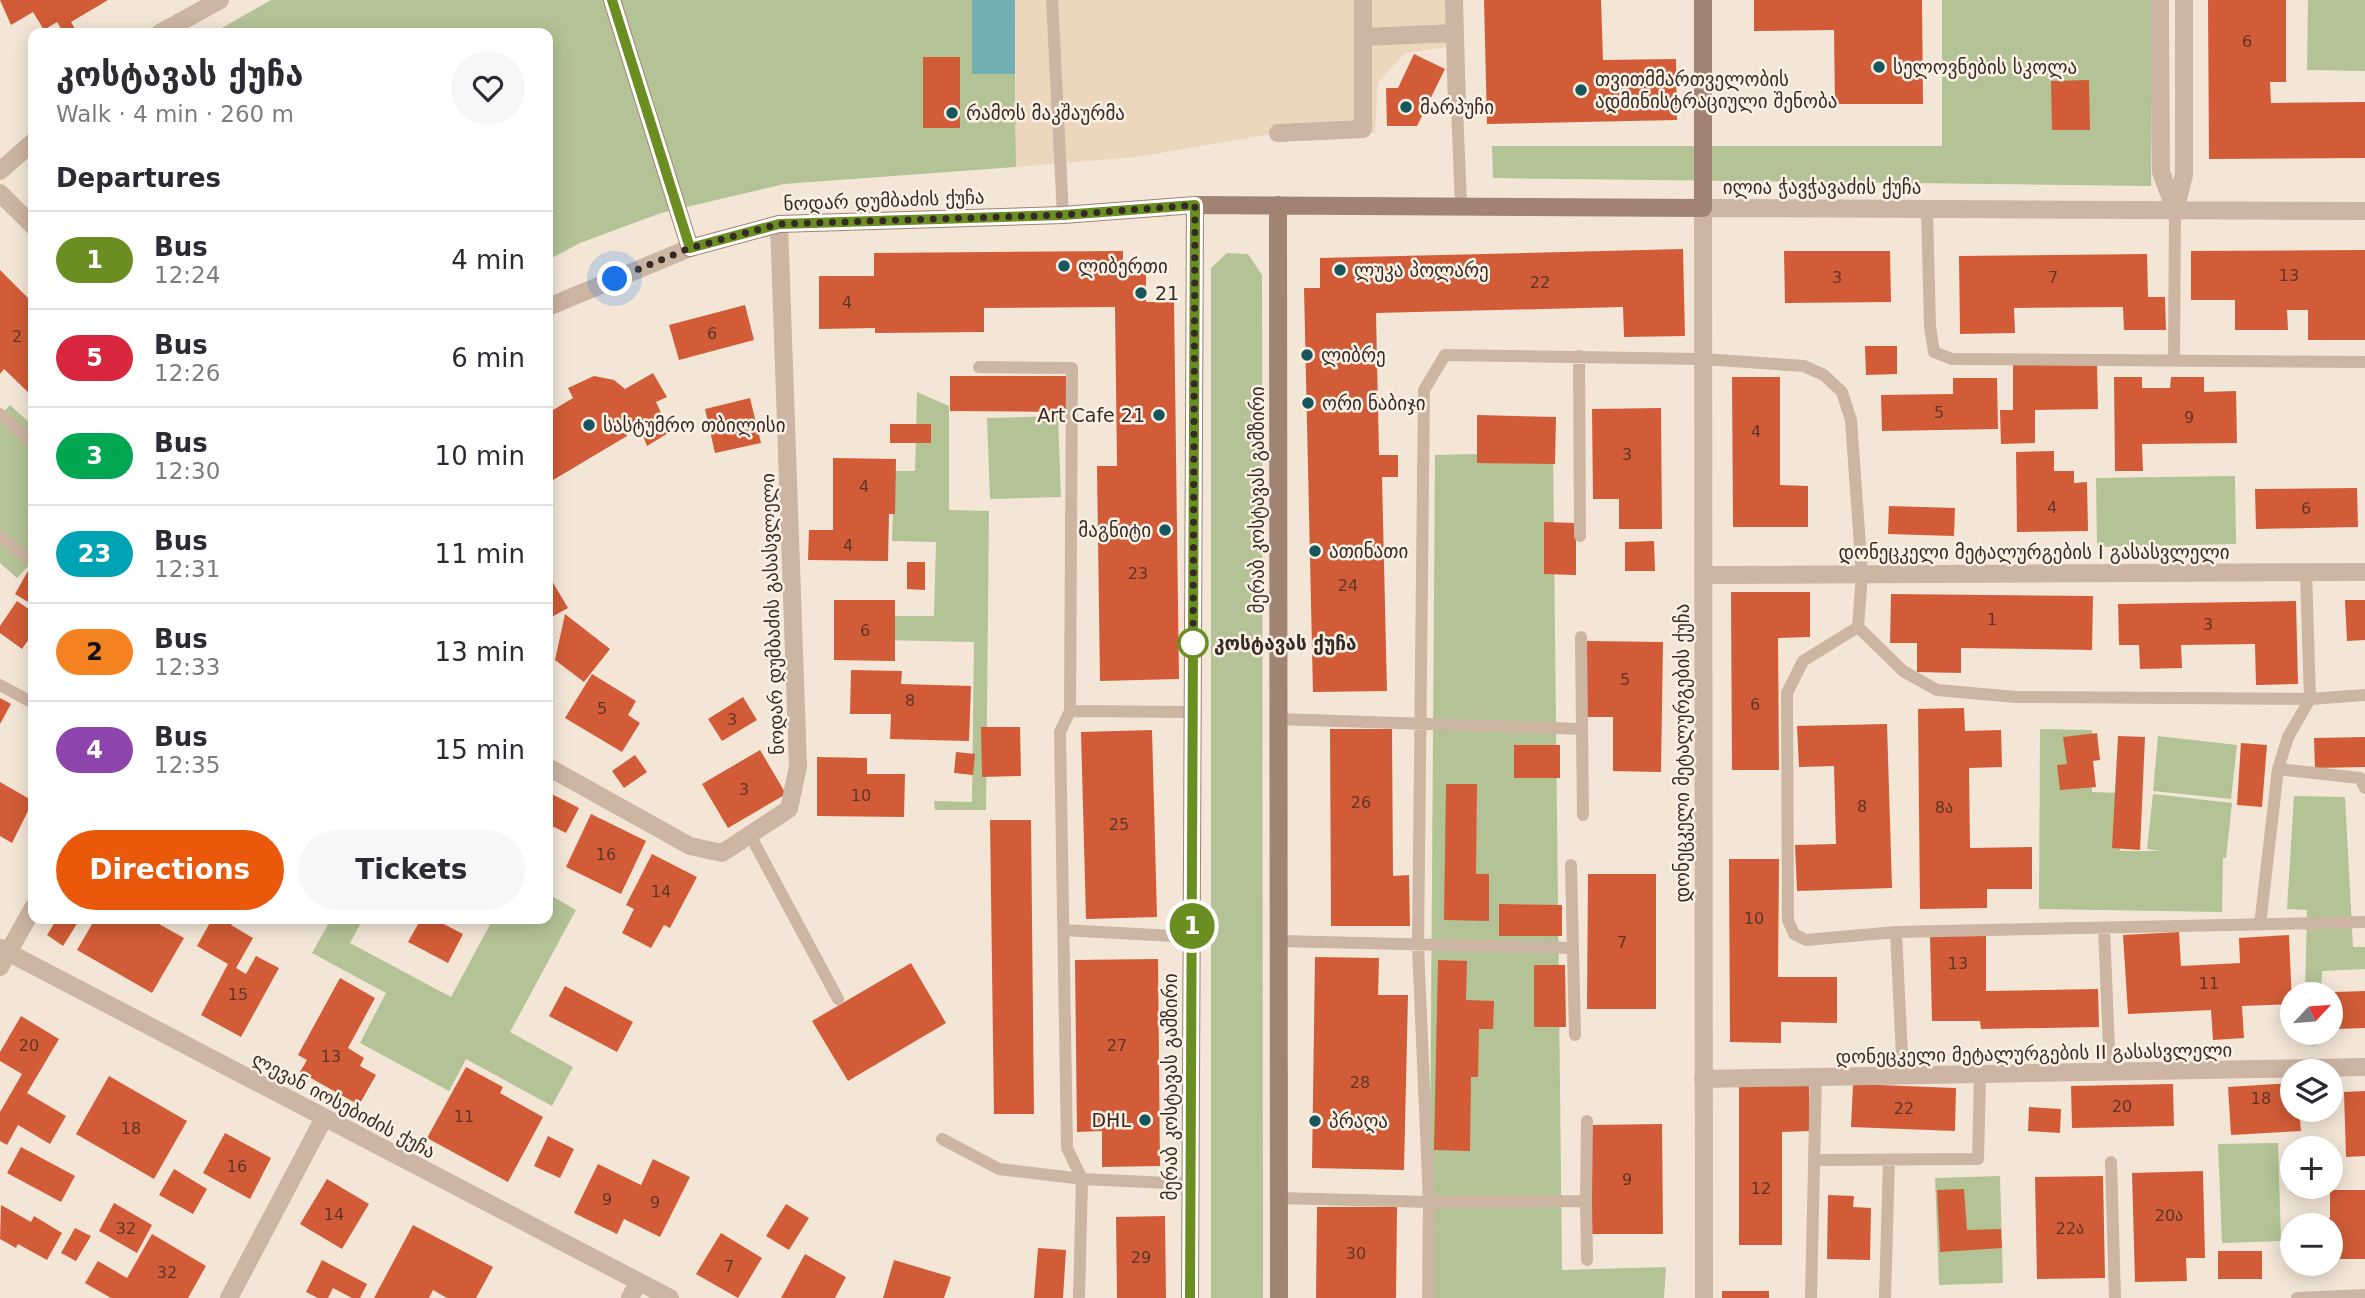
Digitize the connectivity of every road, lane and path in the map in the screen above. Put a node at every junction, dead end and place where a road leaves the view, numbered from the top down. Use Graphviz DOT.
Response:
graph roads {
  1 [pos="220,0"];
  2 [pos="612,0"];
  3 [pos="1052,0"];
  4 [pos="1363,0"];
  5 [pos="1454,0"];
  6 [pos="1703,0"];
  7 [pos="2160,2"];
  8 [pos="2184,3"];
  9 [pos="169,28"];
  10 [pos="1455,33"];
  11 [pos="1363,37"];
  12 [pos="1457,107"];
  13 [pos="1278,133"];
  14 [pos="28,146"];
  15 [pos="0,171"];
  16 [pos="0,193"];
  17 [pos="1195,205"];
  18 [pos="1278,205"];
  19 [pos="1461,206"];
  20 [pos="1703,208"];
  21 [pos="1927,209"];
  22 [pos="2175,210"];
  23 [pos="2365,211"];
  24 [pos="1063,215"];
  25 [pos="28,221"];
  26 [pos="779,224"];
  27 [pos="690,248"];
  28 [pos="553,305"];
  29 [pos="1579,356"];
  30 [pos="1703,359"];
  31 [pos="2174,360"];
  32 [pos="2365,362"];
  33 [pos="979,367"];
  34 [pos="0,414"];
  35 [pos="28,439"];
  36 [pos="0,536"];
  37 [pos="1580,536"];
  38 [pos="28,559"];
  39 [pos="2306,572"];
  40 [pos="2365,572"];
  41 [pos="1862,574"];
  42 [pos="1703,575"];
  43 [pos="1858,627"];
  44 [pos="1581,637"];
  45 [pos="0,685"];
  46 [pos="2365,695"];
  47 [pos="2310,699"];
  48 [pos="28,701"];
  49 [pos="1070,711"];
  50 [pos="1193,712"];
  51 [pos="1278,719"];
  52 [pos="1420,724"];
  53 [pos="1582,729"];
  54 [pos="2278,769"];
  55 [pos="553,770"];
  56 [pos="2365,788"];
  57 [pos="1583,816"];
  58 [pos="750,835"];
  59 [pos="1571,865"];
  60 [pos="28,916"];
  61 [pos="2365,922"];
  62 [pos="2260,925"];
  63 [pos="2104,928"];
  64 [pos="1063,930"];
  65 [pos="1896,932"];
  66 [pos="1192,937"];
  67 [pos="1279,941"];
  68 [pos="1418,947"];
  69 [pos="1572,948"];
  70 [pos="3,956"];
  71 [pos="838,999"];
  72 [pos="1575,1035"];
  73 [pos="2365,1067"];
  74 [pos="2110,1073"];
  75 [pos="1980,1074"];
  76 [pos="1903,1076"];
  77 [pos="1816,1077"];
  78 [pos="1703,1079"];
  79 [pos="324,1118"];
  80 [pos="1587,1121"];
  81 [pos="942,1139"];
  82 [pos="1814,1160"];
  83 [pos="1889,1160"];
  84 [pos="2111,1162"];
  85 [pos="1082,1179"];
  86 [pos="1191,1184"];
  87 [pos="1279,1198"];
  88 [pos="1586,1201"];
  89 [pos="1429,1202"];
  90 [pos="1587,1260"];
  91 [pos="638,1282"];
  92 [pos="2365,1295"];
  93 [pos="229,1298"];
  94 [pos="629,1298"];
  95 [pos="670,1298"];
  96 [pos="1079,1298"];
  97 [pos="1190,1298"];
  98 [pos="1279,1298"];
  99 [pos="1428,1298"];
  100 [pos="1704,1298"];
  101 [pos="1811,1298"];
  102 [pos="1885,1298"];
  103 [pos="2115,1298"];
  104 [pos="2297,1298"];
  1 -- 9 [label="street"];
  2 -- 27 [label="street"];
  3 -- 24 [label="lane"];
  4 -- 11 [label="street"];
  5 -- 10 [label="street"];
  6 -- 20 [label="street"];
  7 -- 8 [label="street"];
  7 -- 22 [label="street"];
  8 -- 22 [label="street"];
  10 -- 11 [label="street"];
  10 -- 12 [label="street"];
  11 -- 13 [label="street"];
  12 -- 19 [label="lane"];
  14 -- 15 [label="street"];
  16 -- 25 [label="street"];
  17 -- 18 [label="street, ნოდარ დუმბაძის ქუჩა"];
  17 -- 24 [label="street, ნოდარ დუმბაძის ქუჩა"];
  17 -- 50 [label="street, მერაბ კოსტავას გამზირი"];
  18 -- 19 [label="street, ილია ჭავჭავაძის ქუჩა"];
  18 -- 51 [label="street, მერაბ კოსტავას გამზირი"];
  19 -- 20 [label="street, ილია ჭავჭავაძის ქუჩა"];
  20 -- 21 [label="street, ილია ჭავჭავაძის ქუჩა"];
  20 -- 30 [label="street, დონეცკელი მეტალურგების ქუჩა"];
  21 -- 22 [label="street, ილია ჭავჭავაძის ქუჩა"];
  21 -- 31 [label="lane"];
  22 -- 23 [label="street, ილია ჭავჭავაძის ქუჩა"];
  22 -- 31 [label="lane"];
  24 -- 26 [label="street, ნოდარ დუმბაძის ქუჩა"];
  26 -- 27 [label="street, ნოდარ დუმბაძის ქუჩა"];
  26 -- 58 [label="street, ნოდარ დუმბაძის გასასვლელი"];
  27 -- 28 [label="street, ნოდარ დუმბაძის ქუჩა"];
  29 -- 30 [label="lane"];
  29 -- 37 [label="lane"];
  29 -- 52 [label="lane"];
  30 -- 41 [label="lane"];
  30 -- 42 [label="street, დონეცკელი მეტალურგების ქუჩა"];
  31 -- 32 [label="lane"];
  33 -- 49 [label="lane"];
  34 -- 35 [label="lane"];
  36 -- 38 [label="lane"];
  39 -- 40 [label="street, დონეცკელი მეტალურგების I გასასვლელი"];
  39 -- 41 [label="street, დონეცკელი მეტალურგების I გასასვლელი"];
  39 -- 47 [label="lane"];
  41 -- 42 [label="street, დონეცკელი მეტალურგების I გასასვლელი"];
  41 -- 43 [label="lane"];
  42 -- 78 [label="street, დონეცკელი მეტალურგების ქუჩა"];
  43 -- 47 [label="lane"];
  43 -- 65 [label="lane"];
  44 -- 53 [label="lane"];
  45 -- 48 [label="lane"];
  46 -- 47 [label="lane"];
  47 -- 54 [label="lane"];
  49 -- 50 [label="lane"];
  49 -- 64 [label="lane"];
  50 -- 66 [label="street, მერაბ კოსტავას გამზირი"];
  51 -- 52 [label="lane"];
  51 -- 67 [label="street, მერაბ კოსტავას გამზირი"];
  52 -- 53 [label="lane"];
  52 -- 68 [label="lane"];
  53 -- 57 [label="lane"];
  54 -- 56 [label="lane"];
  54 -- 62 [label="lane"];
  55 -- 58 [label="street, ნოდარ დუმბაძის გასასვლელი"];
  58 -- 71 [label="lane"];
  59 -- 69 [label="lane"];
  60 -- 70 [label="street"];
  61 -- 62 [label="lane"];
  62 -- 63 [label="lane"];
  63 -- 65 [label="lane"];
  63 -- 74 [label="lane"];
  64 -- 66 [label="lane"];
  64 -- 85 [label="lane"];
  65 -- 76 [label="lane"];
  66 -- 86 [label="street, მერაბ კოსტავას გამზირი"];
  67 -- 68 [label="lane"];
  67 -- 87 [label="street, მერაბ კოსტავას გამზირი"];
  68 -- 69 [label="lane"];
  68 -- 89 [label="lane"];
  69 -- 72 [label="lane"];
  70 -- 79 [label="street, ლევან იოსებიძის ქუჩა"];
  73 -- 74 [label="street, დონეცკელი მეტალურგების II გასასვლელი"];
  74 -- 75 [label="street, დონეცკელი მეტალურგების II გასასვლელი"];
  75 -- 76 [label="street, დონეცკელი მეტალურგების II გასასვლელი"];
  75 -- 83 [label="lane"];
  76 -- 77 [label="street, დონეცკელი მეტალურგების II გასასვლელი"];
  77 -- 78 [label="street, დონეცკელი მეტალურგების II გასასვლელი"];
  77 -- 82 [label="lane"];
  78 -- 100 [label="street, დონეცკელი მეტალურგების ქუჩა"];
  79 -- 91 [label="street, ლევან იოსებიძის ქუჩა"];
  79 -- 93 [label="street"];
  80 -- 88 [label="lane"];
  81 -- 85 [label="lane"];
  82 -- 83 [label="lane"];
  82 -- 101 [label="lane"];
  83 -- 102 [label="lane"];
  84 -- 103 [label="lane"];
  85 -- 86 [label="lane"];
  85 -- 96 [label="lane"];
  86 -- 97 [label="street, მერაბ კოსტავას გამზირი"];
  87 -- 89 [label="lane"];
  87 -- 98 [label="street, მერაბ კოსტავას გამზირი"];
  88 -- 89 [label="lane"];
  88 -- 90 [label="lane"];
  89 -- 99 [label="lane"];
  91 -- 94 [label="street"];
  91 -- 95 [label="street, ლევან იოსებიძის ქუჩა"];
  92 -- 104 [label="lane"];
}
